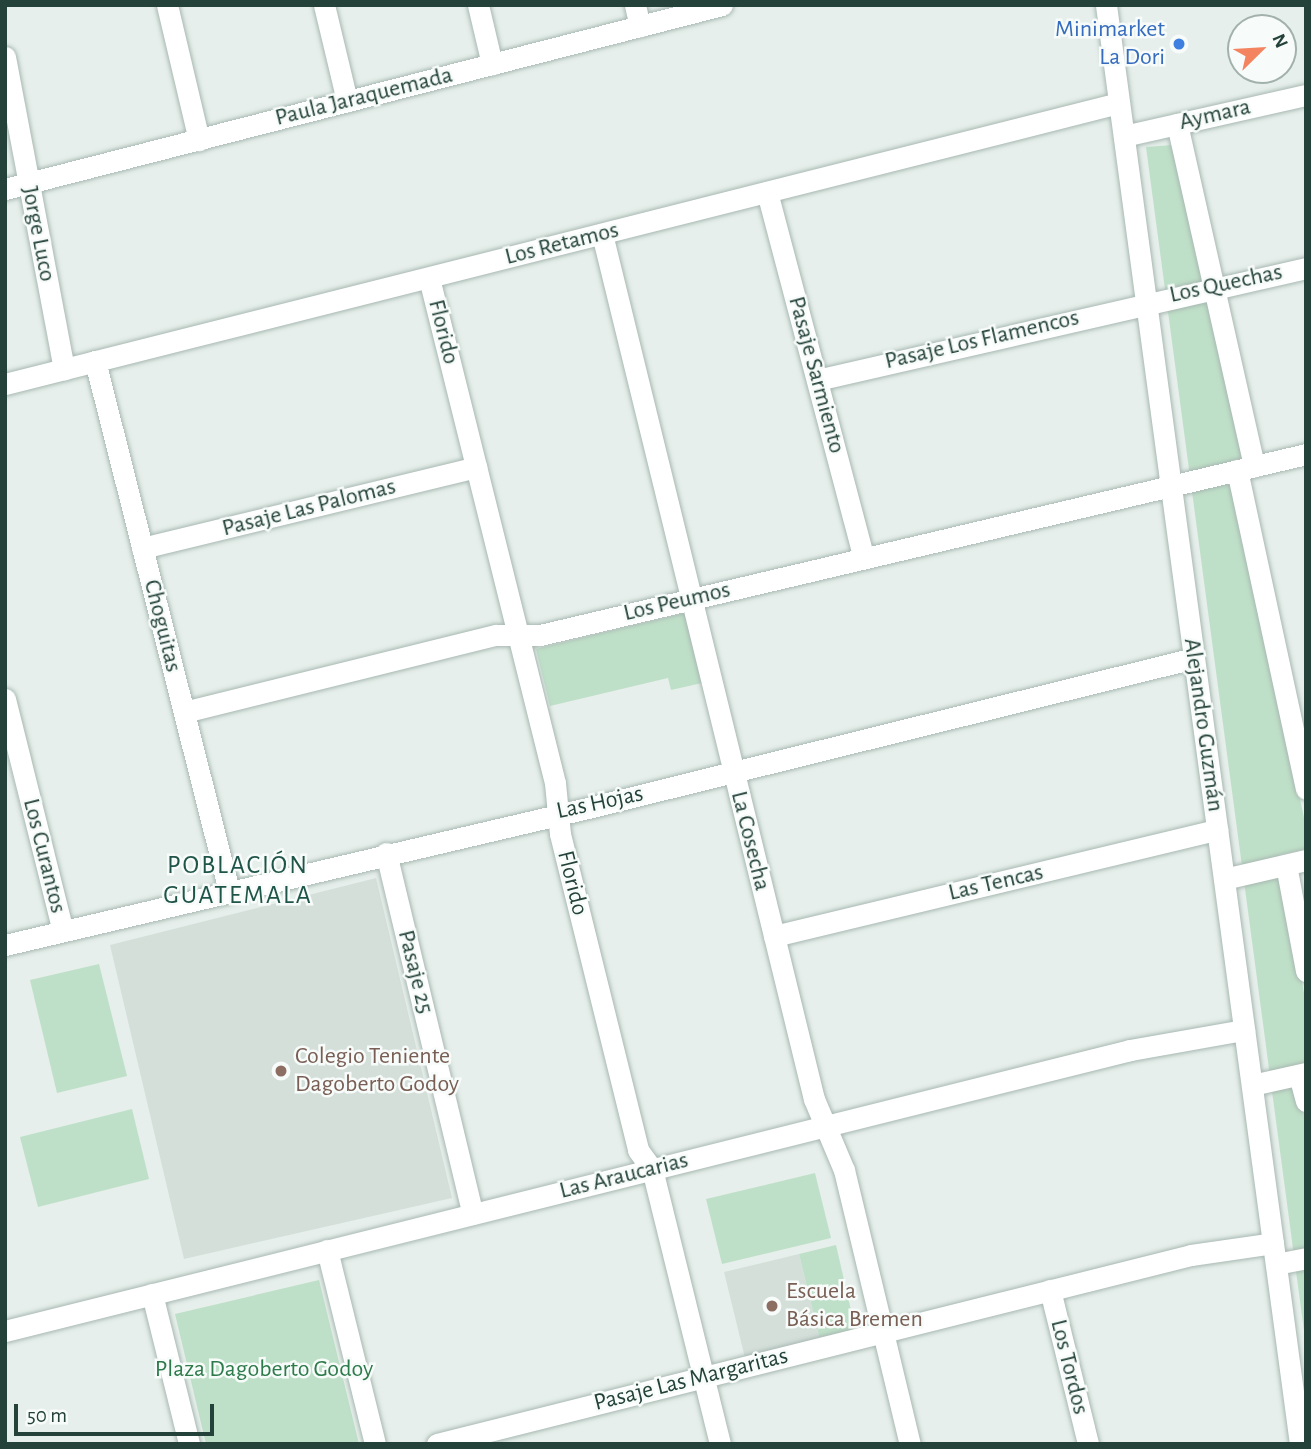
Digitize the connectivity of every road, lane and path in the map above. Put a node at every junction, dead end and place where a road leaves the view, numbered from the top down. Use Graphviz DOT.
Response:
graph roads {
  1 [pos="167,5"];
  2 [pos="324,5"];
  3 [pos="478,5"];
  4 [pos="635,5"];
  5 [pos="722,5"];
  6 [pos="1106,5"];
  7 [pos="640,26"];
  8 [pos="5,57"];
  9 [pos="492,64"];
  10 [pos="1306,95"];
  11 [pos="347,102"];
  12 [pos="1119,103"];
  13 [pos="1177,124"];
  14 [pos="1124,136"];
  15 [pos="199,140"];
  16 [pos="29,183"];
  17 [pos="5,190"];
  18 [pos="767,192"];
  19 [pos="602,234"];
  20 [pos="1306,268"];
  21 [pos="429,278"];
  22 [pos="1215,287"];
  23 [pos="1146,301"];
  24 [pos="95,361"];
  25 [pos="64,369"];
  26 [pos="817,380"];
  27 [pos="5,384"];
  28 [pos="1306,454"];
  29 [pos="476,467"];
  30 [pos="1245,468"];
  31 [pos="1171,484"];
  32 [pos="142,548"];
  33 [pos="864,558"];
  34 [pos="691,599"];
  35 [pos="518,635"];
  36 [pos="1194,659"];
  37 [pos="5,699"];
  38 [pos="184,712"];
  39 [pos="12,755"];
  40 [pos="733,773"];
  41 [pos="1306,789"];
  42 [pos="560,811"];
  43 [pos="1217,830"];
  44 [pos="386,853"];
  45 [pos="1296,862"];
  46 [pos="1224,879"];
  47 [pos="229,891"];
  48 [pos="63,931"];
  49 [pos="774,936"];
  50 [pos="5,945"];
  51 [pos="1306,971"];
  52 [pos="1244,1030"];
  53 [pos="1303,1074"];
  54 [pos="1252,1086"];
  55 [pos="1306,1101"];
  56 [pos="826,1126"];
  57 [pos="652,1169"];
  58 [pos="473,1214"];
  59 [pos="1273,1243"];
  60 [pos="327,1250"];
  61 [pos="1306,1258"];
  62 [pos="1276,1264"];
  63 [pos="1050,1290"];
  64 [pos="152,1294"];
  65 [pos="5,1331"];
  66 [pos="883,1332"];
  67 [pos="703,1377"];
  68 [pos="189,1444"];
  69 [pos="375,1444"];
  70 [pos="437,1444"];
  71 [pos="720,1444"];
  72 [pos="910,1444"];
  73 [pos="1088,1444"];
  74 [pos="1300,1444"];
  1 -- 15 [label="street"];
  2 -- 11 [label="street"];
  3 -- 9 [label="street"];
  4 -- 7 [label="street"];
  5 -- 7 [label="street, Paula Jaraquemada"];
  6 -- 12 [label="street, Alejandro Guzmán"];
  7 -- 9 [label="street, Paula Jaraquemada"];
  8 -- 16 [label="street, Jorge Luco"];
  9 -- 11 [label="street, Paula Jaraquemada"];
  10 -- 13 [label="street, Aymara"];
  11 -- 15 [label="street, Paula Jaraquemada"];
  12 -- 14 [label="street, Alejandro Guzmán"];
  12 -- 18 [label="street, Los Retamos"];
  13 -- 14 [label="street, Aymara"];
  13 -- 22 [label="street"];
  14 -- 23 [label="street, Alejandro Guzmán"];
  15 -- 16 [label="street, Paula Jaraquemada"];
  16 -- 17 [label="street, Paula Jaraquemada"];
  16 -- 25 [label="street, Jorge Luco"];
  18 -- 19 [label="street, Los Retamos"];
  18 -- 26 [label="street, Pasaje Sarmiento"];
  19 -- 21 [label="street, Los Retamos"];
  19 -- 34 [label="street, La Cosecha"];
  20 -- 22 [label="street, Los Quechas"];
  21 -- 24 [label="street, Los Retamos"];
  21 -- 29 [label="street, Florido"];
  22 -- 23 [label="street, Los Quechas"];
  22 -- 30 [label="street"];
  23 -- 26 [label="street, Pasaje Los Flamencos"];
  23 -- 31 [label="street, Alejandro Guzmán"];
  24 -- 25 [label="street, Los Retamos"];
  24 -- 32 [label="street, Choguitas"];
  25 -- 27 [label="street, Los Retamos"];
  26 -- 33 [label="street, Pasaje Sarmiento"];
  28 -- 30 [label="street, Los Peumos"];
  29 -- 32 [label="street, Pasaje Las Palomas"];
  29 -- 35 [label="street, Florido"];
  30 -- 31 [label="street, Los Peumos"];
  30 -- 41 [label="street"];
  31 -- 33 [label="street, Los Peumos"];
  31 -- 36 [label="street, Alejandro Guzmán"];
  32 -- 38 [label="street, Choguitas"];
  33 -- 34 [label="street, Los Peumos"];
  34 -- 35 [label="street, Los Peumos"];
  34 -- 40 [label="street, La Cosecha"];
  35 -- 38 [label="street, Los Peumos"];
  35 -- 42 [label="street, Florido"];
  36 -- 40 [label="street, Las Hojas"];
  36 -- 43 [label="street, Alejandro Guzmán"];
  37 -- 39 [label="street, Los Curantos"];
  38 -- 47 [label="street, Choguitas"];
  39 -- 48 [label="street, Los Curantos"];
  40 -- 42 [label="street, Las Hojas"];
  40 -- 49 [label="street, La Cosecha"];
  42 -- 44 [label="street, Las Hojas"];
  42 -- 57 [label="street, Florido"];
  43 -- 46 [label="street, Alejandro Guzmán"];
  43 -- 49 [label="street, Las Tencas"];
  44 -- 47 [label="street, Las Hojas"];
  44 -- 58 [label="street, Pasaje 25"];
  45 -- 46 [label="street"];
  45 -- 51 [label="street"];
  46 -- 52 [label="street, Alejandro Guzmán"];
  47 -- 48 [label="street, Las Hojas"];
  48 -- 50 [label="street, Las Hojas"];
  49 -- 56 [label="street, La Cosecha"];
  52 -- 54 [label="street, Alejandro Guzmán"];
  52 -- 56 [label="street, Las Araucarias"];
  53 -- 54 [label="street"];
  53 -- 55 [label="street"];
  54 -- 59 [label="street, Alejandro Guzmán"];
  56 -- 57 [label="street, Las Araucarias"];
  56 -- 66 [label="street, La Cosecha"];
  57 -- 58 [label="street, Las Araucarias"];
  57 -- 67 [label="street, Florido"];
  58 -- 60 [label="street, Las Araucarias"];
  59 -- 62 [label="street, Alejandro Guzmán"];
  59 -- 63 [label="street, Pasaje Las Margaritas"];
  60 -- 64 [label="street, Las Araucarias"];
  60 -- 69 [label="street"];
  61 -- 62 [label="street"];
  62 -- 74 [label="street, Alejandro Guzmán"];
  63 -- 66 [label="street, Pasaje Las Margaritas"];
  63 -- 73 [label="street, Los Tordos"];
  64 -- 65 [label="street, Las Araucarias"];
  64 -- 68 [label="street"];
  66 -- 67 [label="street, Pasaje Las Margaritas"];
  66 -- 72 [label="street, La Cosecha"];
  67 -- 70 [label="street, Pasaje Las Margaritas"];
  67 -- 71 [label="street, Florido"];
}
